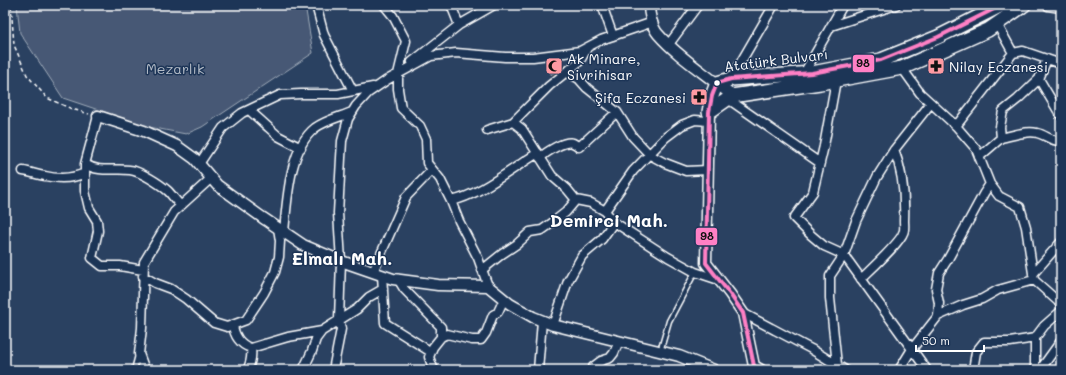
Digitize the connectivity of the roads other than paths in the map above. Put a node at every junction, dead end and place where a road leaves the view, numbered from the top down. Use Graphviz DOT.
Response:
graph roads {
  1 [pos="316,5"];
  2 [pos="384,5"];
  3 [pos="451,5"];
  4 [pos="494,5"];
  5 [pos="602,5"];
  6 [pos="649,5"];
  7 [pos="698,5"];
  8 [pos="774,5"];
  9 [pos="843,5"];
  10 [pos="896,5"];
  11 [pos="1002,5"];
  12 [pos="1024,5"];
  13 [pos="1048,5"];
  14 [pos="1061,7"];
  15 [pos="653,22"];
  16 [pos="997,24"];
  17 [pos="459,25"];
  18 [pos="831,26"];
  19 [pos="613,36"];
  20 [pos="669,44"];
  21 [pos="586,48"];
  22 [pos="1013,53"];
  23 [pos="1047,59"];
  24 [pos="1061,64"];
  25 [pos="902,68"];
  26 [pos="566,72"];
  27 [pos="398,74"];
  28 [pos="731,79"];
  29 [pos="1039,79"];
  30 [pos="803,80"];
  31 [pos="836,80"];
  32 [pos="717,83"];
  33 [pos="378,86"];
  34 [pos="353,92"];
  35 [pos="730,98"];
  36 [pos="931,103"];
  37 [pos="249,110"];
  38 [pos="352,112"];
  39 [pos="617,112"];
  40 [pos="98,116"];
  41 [pos="1061,116"];
  42 [pos="708,117"];
  43 [pos="513,122"];
  44 [pos="956,126"];
  45 [pos="487,130"];
  46 [pos="1001,138"];
  47 [pos="1061,142"];
  48 [pos="301,148"];
  49 [pos="894,150"];
  50 [pos="650,155"];
  51 [pos="539,156"];
  52 [pos="979,157"];
  53 [pos="820,163"];
  54 [pos="85,164"];
  55 [pos="199,164"];
  56 [pos="432,170"];
  57 [pos="708,170"];
  58 [pos="23,171"];
  59 [pos="84,173"];
  60 [pos="211,177"];
  61 [pos="990,184"];
  62 [pos="576,200"];
  63 [pos="451,201"];
  64 [pos="180,205"];
  65 [pos="604,211"];
  66 [pos="614,222"];
  67 [pos="281,230"];
  68 [pos="1061,242"];
  69 [pos="844,255"];
  70 [pos="341,261"];
  71 [pos="482,270"];
  72 [pos="695,272"];
  73 [pos="143,273"];
  74 [pos="378,273"];
  75 [pos="1034,277"];
  76 [pos="398,279"];
  77 [pos="861,279"];
  78 [pos="719,280"];
  79 [pos="488,286"];
  80 [pos="383,289"];
  81 [pos="504,299"];
  82 [pos="1061,304"];
  83 [pos="1061,311"];
  84 [pos="743,313"];
  85 [pos="938,316"];
  86 [pos="339,319"];
  87 [pos="542,321"];
  88 [pos="233,325"];
  89 [pos="553,325"];
  90 [pos="322,331"];
  91 [pos="441,337"];
  92 [pos="1035,338"];
  93 [pos="619,341"];
  94 [pos="1061,341"];
  95 [pos="251,348"];
  96 [pos="912,350"];
  97 [pos="431,352"];
  98 [pos="660,352"];
  99 [pos="139,354"];
  100 [pos="837,365"];
  101 [pos="702,368"];
  102 [pos="756,369"];
  103 [pos="134,370"];
  104 [pos="145,370"];
  105 [pos="247,370"];
  106 [pos="303,370"];
  107 [pos="333,370"];
  108 [pos="435,370"];
  109 [pos="538,370"];
  110 [pos="593,370"];
  111 [pos="714,370"];
  112 [pos="845,370"];
  113 [pos="899,370"];
  114 [pos="927,370"];
  115 [pos="973,370"];
  116 [pos="1035,370"];
  117 [pos="1040,370"];
  1 -- 34 [label="street"];
  2 -- 27 [label="street"];
  3 -- 17 [label="street"];
  4 -- 17 [label="street"];
  5 -- 19 [label="street"];
  6 -- 15 [label="street"];
  7 -- 20 [label="street"];
  8 -- 28 [label="street"];
  9 -- 18 [label="street"];
  10 -- 18 [label="street"];
  11 -- 30 [label="main road, Atatürk Bulvarı"];
  12 -- 16 [label="main road, Atatürk Bulvarı"];
  13 -- 14 [label="street"];
  15 -- 19 [label="street"];
  15 -- 20 [label="street"];
  16 -- 22 [label="street"];
  16 -- 25 [label="main road, Atatürk Bulvarı"];
  17 -- 27 [label="street"];
  18 -- 30 [label="street"];
  19 -- 21 [label="street"];
  20 -- 32 [label="street"];
  21 -- 26 [label="street"];
  21 -- 27 [label="street"];
  22 -- 23 [label="street"];
  22 -- 44 [label="street"];
  23 -- 24 [label="street"];
  23 -- 29 [label="street"];
  25 -- 31 [label="main road, Atatürk Bulvarı"];
  25 -- 36 [label="street"];
  26 -- 39 [label="street"];
  26 -- 43 [label="street"];
  27 -- 33 [label="street"];
  27 -- 56 [label="street"];
  28 -- 30 [label="main road, Atatürk Bulvarı"];
  28 -- 32 [label="main road, Atatürk Bulvarı"];
  29 -- 41 [label="street"];
  29 -- 46 [label="street"];
  30 -- 31 [label="main road, Atatürk Bulvarı"];
  30 -- 35 [label="main road, Atatürk Bulvarı"];
  31 -- 53 [label="street"];
  32 -- 35 [label="street"];
  32 -- 42 [label="main road, Atatürk Bulvarı"];
  33 -- 34 [label="street"];
  33 -- 38 [label="street"];
  34 -- 37 [label="street"];
  35 -- 42 [label="main road, Atatürk Bulvarı"];
  35 -- 53 [label="street"];
  36 -- 44 [label="street"];
  36 -- 49 [label="street"];
  37 -- 48 [label="street"];
  37 -- 55 [label="street"];
  38 -- 48 [label="street"];
  38 -- 70 [label="street"];
  39 -- 50 [label="street"];
  39 -- 51 [label="street"];
  40 -- 54 [label="street"];
  40 -- 55 [label="street"];
  42 -- 50 [label="street"];
  42 -- 57 [label="street"];
  43 -- 45 [label="street"];
  43 -- 51 [label="street"];
  44 -- 52 [label="street"];
  46 -- 47 [label="street"];
  46 -- 52 [label="street"];
  48 -- 67 [label="street"];
  49 -- 69 [label="street"];
  49 -- 77 [label="street"];
  50 -- 57 [label="street"];
  50 -- 65 [label="street"];
  51 -- 62 [label="street"];
  51 -- 63 [label="street"];
  52 -- 61 [label="street"];
  53 -- 69 [label="street"];
  54 -- 59 [label="street"];
  54 -- 64 [label="street"];
  55 -- 60 [label="street"];
  56 -- 63 [label="street"];
  56 -- 74 [label="street"];
  57 -- 78 [label="street"];
  58 -- 59 [label="street"];
  59 -- 73 [label="street"];
  60 -- 64 [label="street"];
  60 -- 67 [label="street"];
  61 -- 75 [label="street"];
  61 -- 85 [label="street"];
  62 -- 65 [label="street"];
  62 -- 71 [label="street"];
  63 -- 71 [label="street"];
  64 -- 73 [label="street"];
  65 -- 66 [label="street"];
  66 -- 72 [label="street"];
  66 -- 89 [label="street"];
  67 -- 70 [label="street"];
  67 -- 88 [label="street"];
  68 -- 75 [label="street"];
  69 -- 77 [label="street"];
  69 -- 100 [label="street"];
  70 -- 74 [label="street"];
  70 -- 86 [label="street"];
  71 -- 79 [label="street"];
  72 -- 78 [label="street"];
  72 -- 98 [label="lane"];
  73 -- 88 [label="street"];
  73 -- 99 [label="street"];
  74 -- 76 [label="street"];
  74 -- 80 [label="street"];
  75 -- 82 [label="street"];
  75 -- 85 [label="street"];
  76 -- 79 [label="street"];
  76 -- 91 [label="street"];
  77 -- 96 [label="street"];
  78 -- 84 [label="street"];
  79 -- 81 [label="street"];
  80 -- 86 [label="street"];
  80 -- 97 [label="street"];
  81 -- 87 [label="street"];
  81 -- 91 [label="street"];
  83 -- 92 [label="street"];
  84 -- 100 [label="street"];
  84 -- 102 [label="street"];
  85 -- 96 [label="street"];
  86 -- 90 [label="street"];
  86 -- 107 [label="street"];
  87 -- 89 [label="street"];
  87 -- 109 [label="street"];
  88 -- 95 [label="street"];
  89 -- 93 [label="street"];
  90 -- 95 [label="street"];
  90 -- 106 [label="street"];
  91 -- 97 [label="street"];
  92 -- 115 [label="street"];
  92 -- 116 [label="street"];
  93 -- 98 [label="street"];
  93 -- 110 [label="street"];
  94 -- 117 [label="street"];
  95 -- 105 [label="street"];
  96 -- 113 [label="street"];
  96 -- 114 [label="street"];
  97 -- 108 [label="street"];
  98 -- 101 [label="street"];
  99 -- 103 [label="lane"];
  99 -- 104 [label="street"];
  100 -- 112 [label="street"];
  101 -- 111 [label="street"];
}
